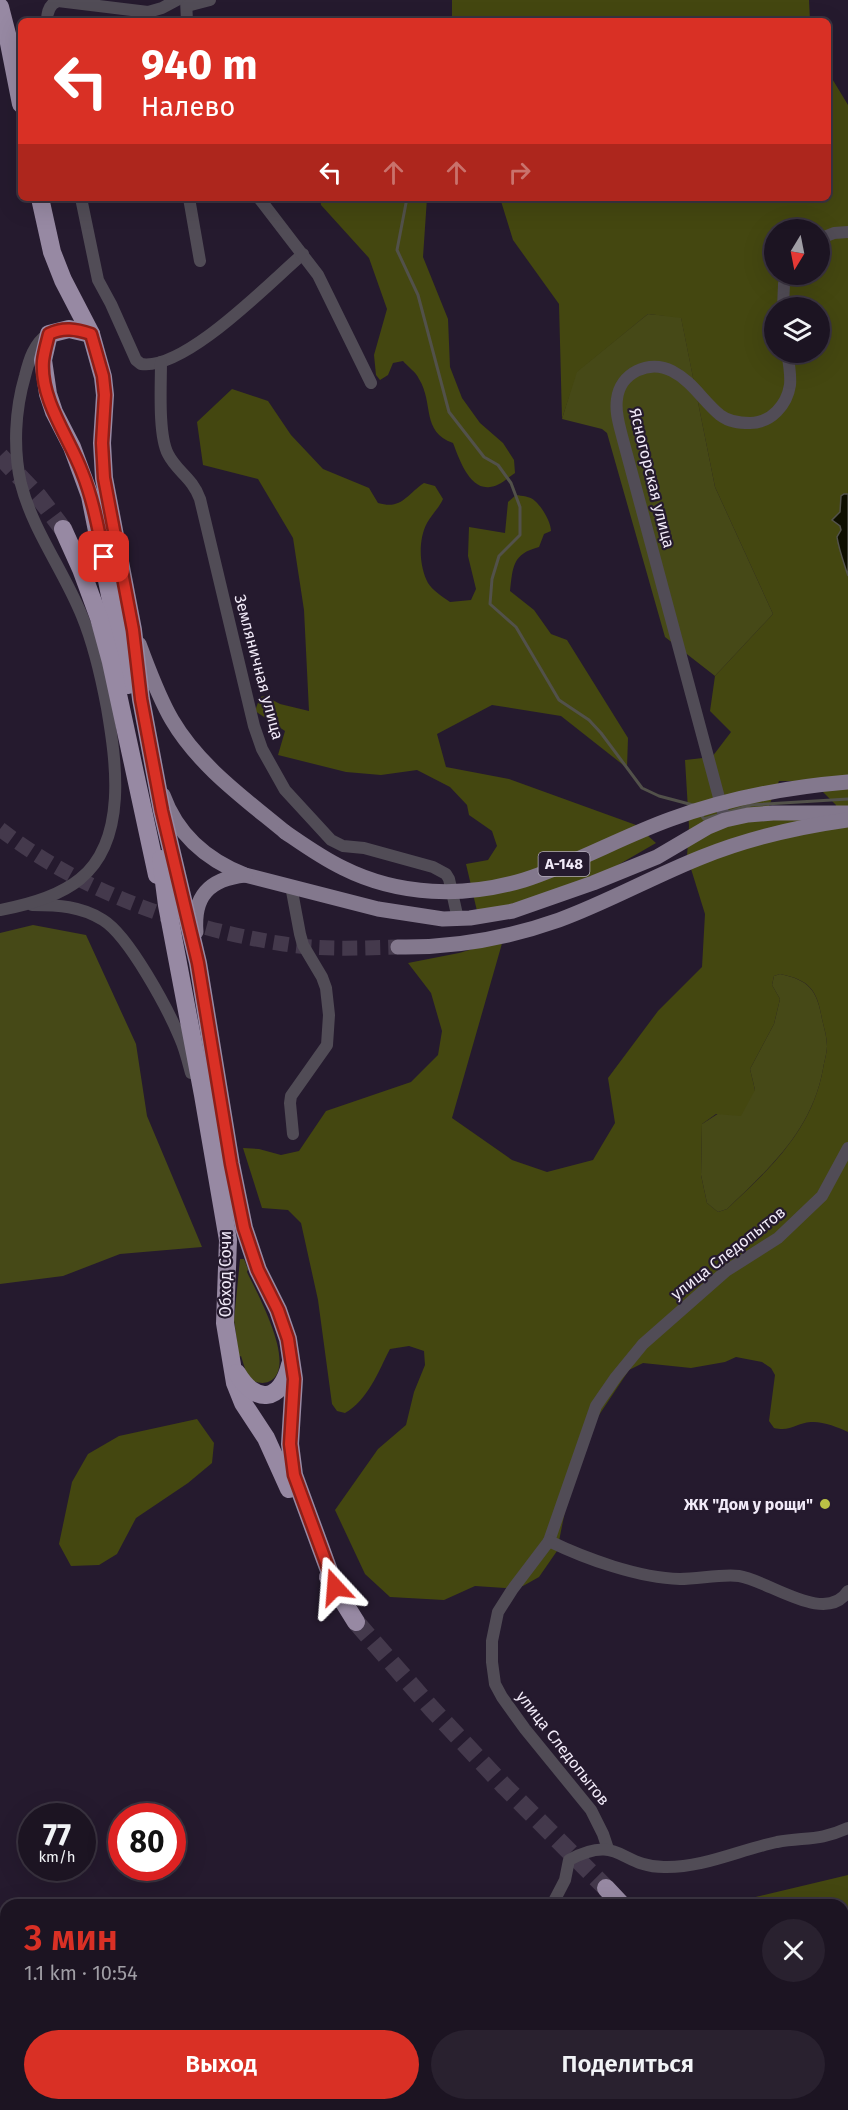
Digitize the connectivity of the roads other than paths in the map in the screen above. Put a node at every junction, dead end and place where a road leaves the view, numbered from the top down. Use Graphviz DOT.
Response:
graph roads {
  1 [pos="210,0"];
  2 [pos="183,2"];
  3 [pos="0,7"];
  4 [pos="48,18"];
  5 [pos="186,18"];
  6 [pos="18,89"];
  7 [pos="41,201"];
  8 [pos="82,201"];
  9 [pos="190,201"];
  10 [pos="261,201"];
  11 [pos="848,232"];
  12 [pos="830,235"];
  13 [pos="303,254"];
  14 [pos="200,261"];
  15 [pos="49,334"];
  16 [pos="91,334"];
  17 [pos="161,362"];
  18 [pos="789,363"];
  19 [pos="371,383"];
  20 [pos="63,529"];
  21 [pos="133,630"];
  22 [pos="156,775"];
  23 [pos="848,782"];
  24 [pos="848,813"];
  25 [pos="725,820"];
  26 [pos="848,820"];
  27 [pos="244,875"];
  28 [pos="291,886"];
  29 [pos="167,905"];
  30 [pos="22,906"];
  31 [pos="0,910"];
  32 [pos="458,919"];
  33 [pos="398,947"];
  34 [pos="198,963"];
  35 [pos="208,1125"];
  36 [pos="293,1134"];
  37 [pos="848,1148"];
  38 [pos="291,1360"];
  39 [pos="231,1364"];
  40 [pos="549,1541"];
  41 [pos="335,1587"];
  42 [pos="848,1591"];
  43 [pos="356,1622"];
  44 [pos="848,1828"];
  45 [pos="608,1848"];
  46 [pos="606,1888"];
  47 [pos="555,1899"];
  48 [pos="616,1899"];
  1 -- 2 [label="street"];
  2 -- 4 [label="street"];
  2 -- 5 [label="street"];
  3 -- 6 [label="highway"];
  7 -- 16 [label="highway, Обход Сочи"];
  8 -- 17 [label="street"];
  9 -- 14 [label="street"];
  10 -- 13 [label="street"];
  11 -- 12 [label="street"];
  13 -- 17 [label="street"];
  13 -- 19 [label="street"];
  15 -- 16 [label="highway"];
  15 -- 29 [label="highway"];
  15 -- 30 [label="street"];
  16 -- 21 [label="highway, Обход Сочи"];
  17 -- 32 [label="street, Земляничная улица"];
  18 -- 25 [label="street, Ясногорская улица"];
  20 -- 29 [label="highway"];
  21 -- 22 [label="highway, Обход Сочи"];
  21 -- 23 [label="main road, А-148, bridge"];
  22 -- 27 [label="main road"];
  22 -- 34 [label="highway, Обход Сочи"];
  24 -- 25 [label="main road"];
  25 -- 32 [label="main road"];
  26 -- 33 [label="main road"];
  27 -- 28 [label="main road"];
  27 -- 34 [label="main road"];
  28 -- 32 [label="main road"];
  28 -- 36 [label="street"];
  29 -- 35 [label="highway, Обход Сочи"];
  30 -- 31 [label="street"];
  30 -- 35 [label="street"];
  34 -- 38 [label="highway, Обход Сочи"];
  35 -- 39 [label="highway, Обход Сочи"];
  37 -- 40 [label="street, улица Следопытов"];
  38 -- 39 [label="highway"];
  38 -- 41 [label="highway, Обход Сочи"];
  39 -- 41 [label="highway, Обход Сочи"];
  40 -- 42 [label="street"];
  40 -- 45 [label="street, улица Следопытов"];
  41 -- 43 [label="highway, Обход Сочи"];
  44 -- 45 [label="street"];
  45 -- 47 [label="street"];
  46 -- 48 [label="highway"];
}
